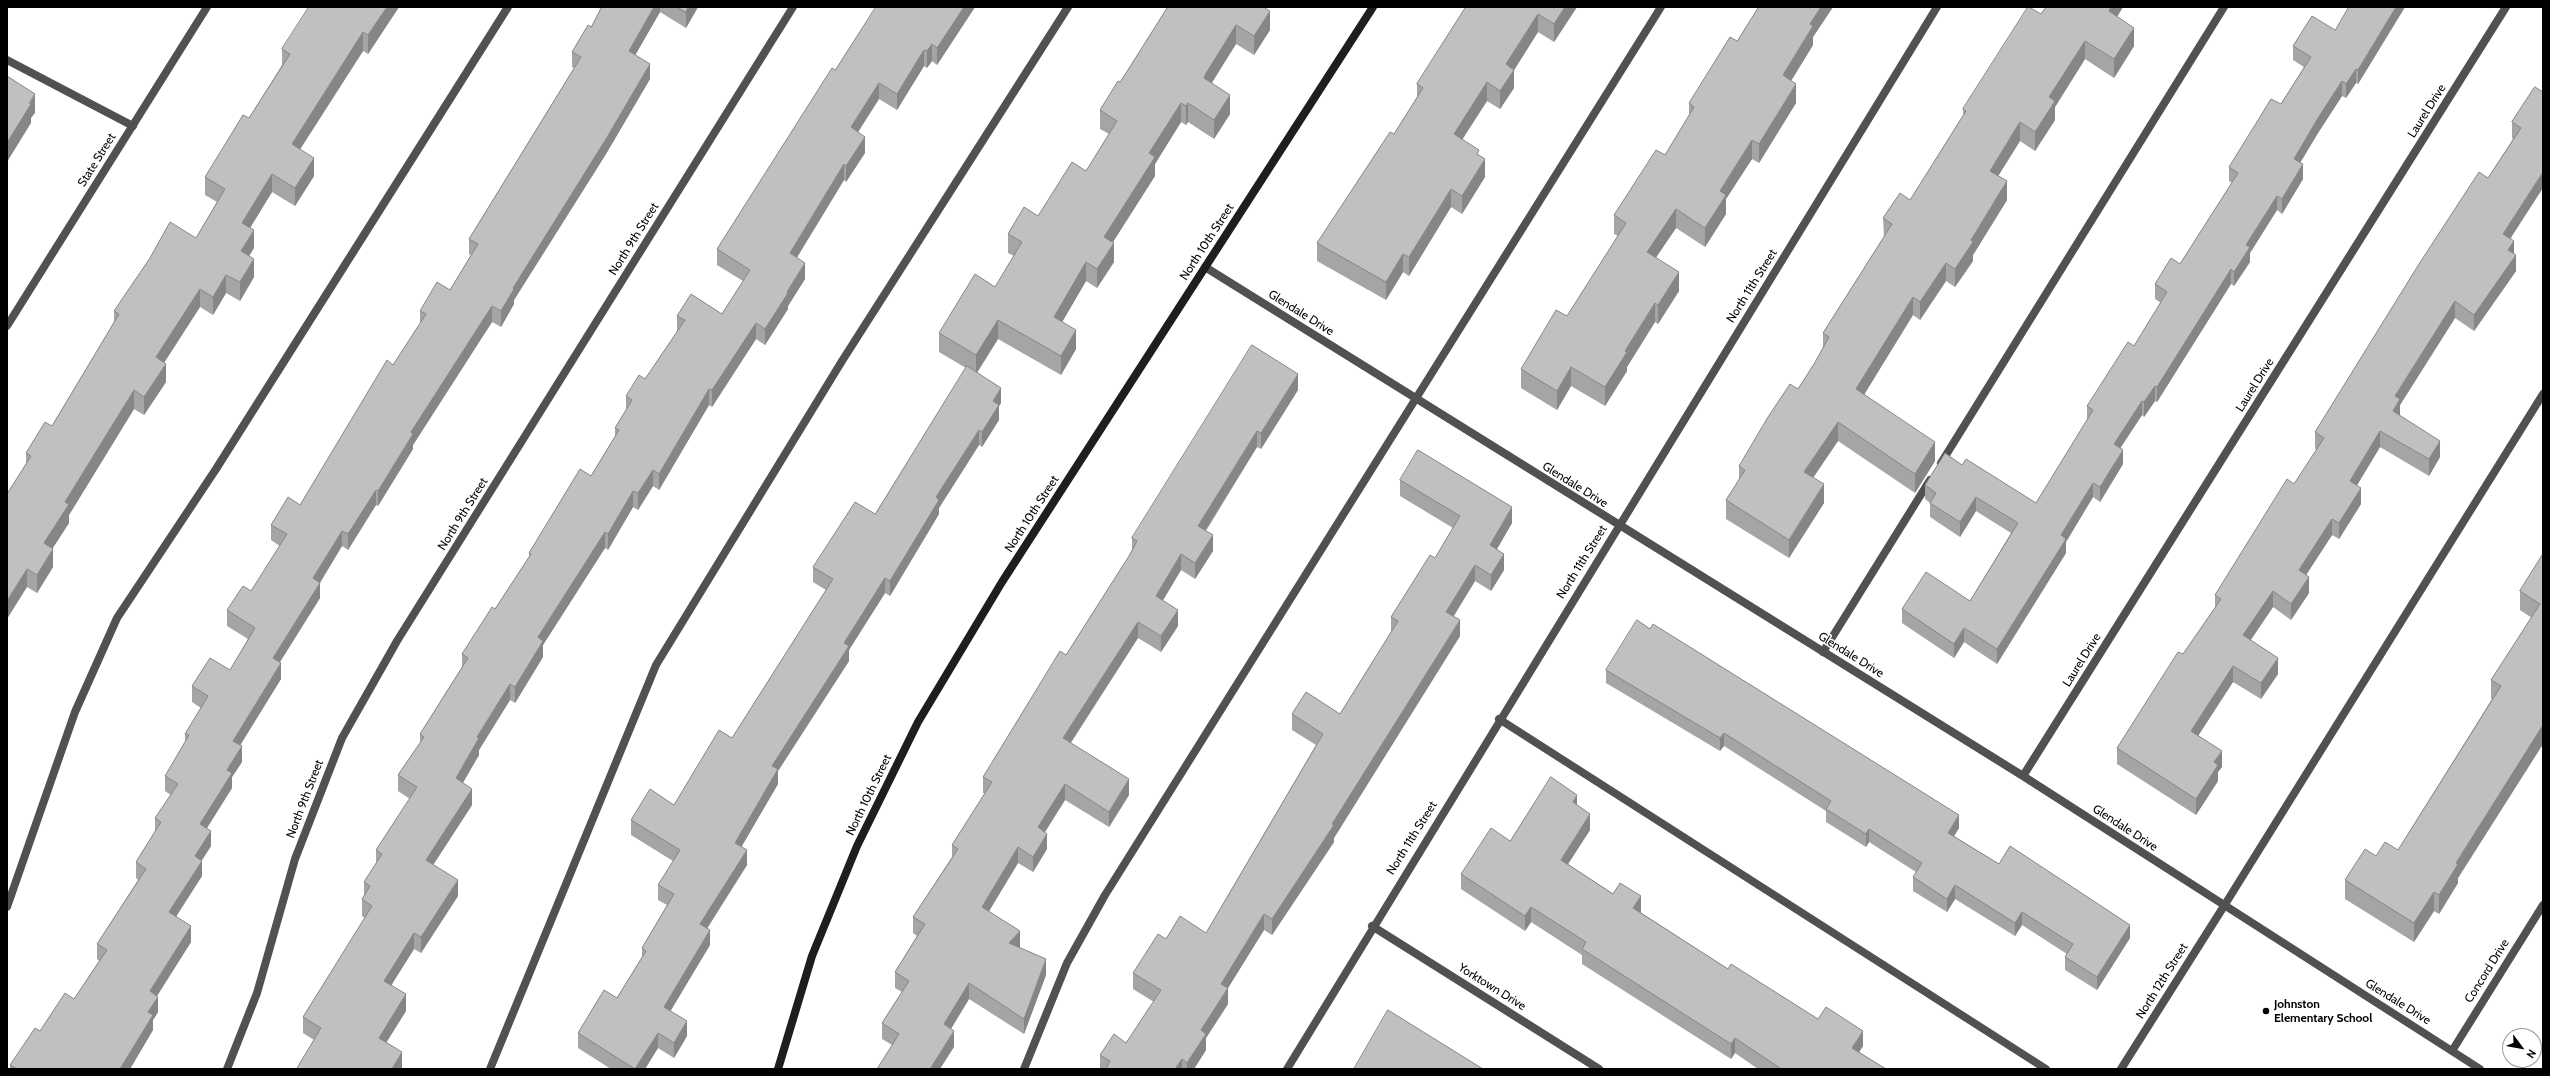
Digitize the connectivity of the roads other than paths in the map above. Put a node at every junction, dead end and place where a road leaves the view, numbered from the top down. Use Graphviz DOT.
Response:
graph roads {
  1 [pos="207,7"];
  2 [pos="508,7"];
  3 [pos="793,7"];
  4 [pos="1068,7"];
  5 [pos="1373,7"];
  6 [pos="1661,7"];
  7 [pos="1938,7"];
  8 [pos="2224,7"];
  9 [pos="2506,7"];
  10 [pos="7,60"];
  11 [pos="133,126"];
  12 [pos="1205,267"];
  13 [pos="7,326"];
  14 [pos="2543,394"];
  15 [pos="1417,400"];
  16 [pos="1618,526"];
  17 [pos="1823,652"];
  18 [pos="1499,719"];
  19 [pos="2023,776"];
  20 [pos="2543,905"];
  21 [pos="2224,906"];
  22 [pos="7,908"];
  23 [pos="1372,926"];
  24 [pos="2452,1051"];
  25 [pos="227,1069"];
  26 [pos="490,1069"];
  27 [pos="778,1069"];
  28 [pos="1024,1069"];
  29 [pos="1287,1069"];
  30 [pos="1600,1069"];
  31 [pos="2046,1069"];
  32 [pos="2121,1069"];
  33 [pos="2480,1069"];
  1 -- 11 [label="street, State Street"];
  2 -- 22 [label="street"];
  3 -- 25 [label="street, North 9th Street"];
  4 -- 26 [label="street"];
  5 -- 12 [label="main road, North 10th Street"];
  6 -- 15 [label="street"];
  7 -- 16 [label="street, North 11th Street"];
  8 -- 17 [label="street"];
  9 -- 19 [label="street, Laurel Drive"];
  10 -- 11 [label="street"];
  11 -- 13 [label="street, State Street"];
  12 -- 15 [label="street, Glendale Drive"];
  12 -- 27 [label="main road, North 10th Street"];
  14 -- 21 [label="street, North 12th Street"];
  15 -- 16 [label="street, Glendale Drive"];
  15 -- 28 [label="street"];
  16 -- 17 [label="street, Glendale Drive"];
  16 -- 18 [label="street, North 11th Street"];
  17 -- 19 [label="street, Glendale Drive"];
  18 -- 23 [label="street, North 11th Street"];
  18 -- 31 [label="street"];
  19 -- 21 [label="street, Glendale Drive"];
  20 -- 24 [label="street, Concord Drive"];
  21 -- 24 [label="street, Glendale Drive"];
  21 -- 32 [label="street, North 12th Street"];
  23 -- 29 [label="street, North 11th Street"];
  23 -- 30 [label="street, Yorktown Drive"];
  24 -- 33 [label="street, Glendale Drive"];
}
